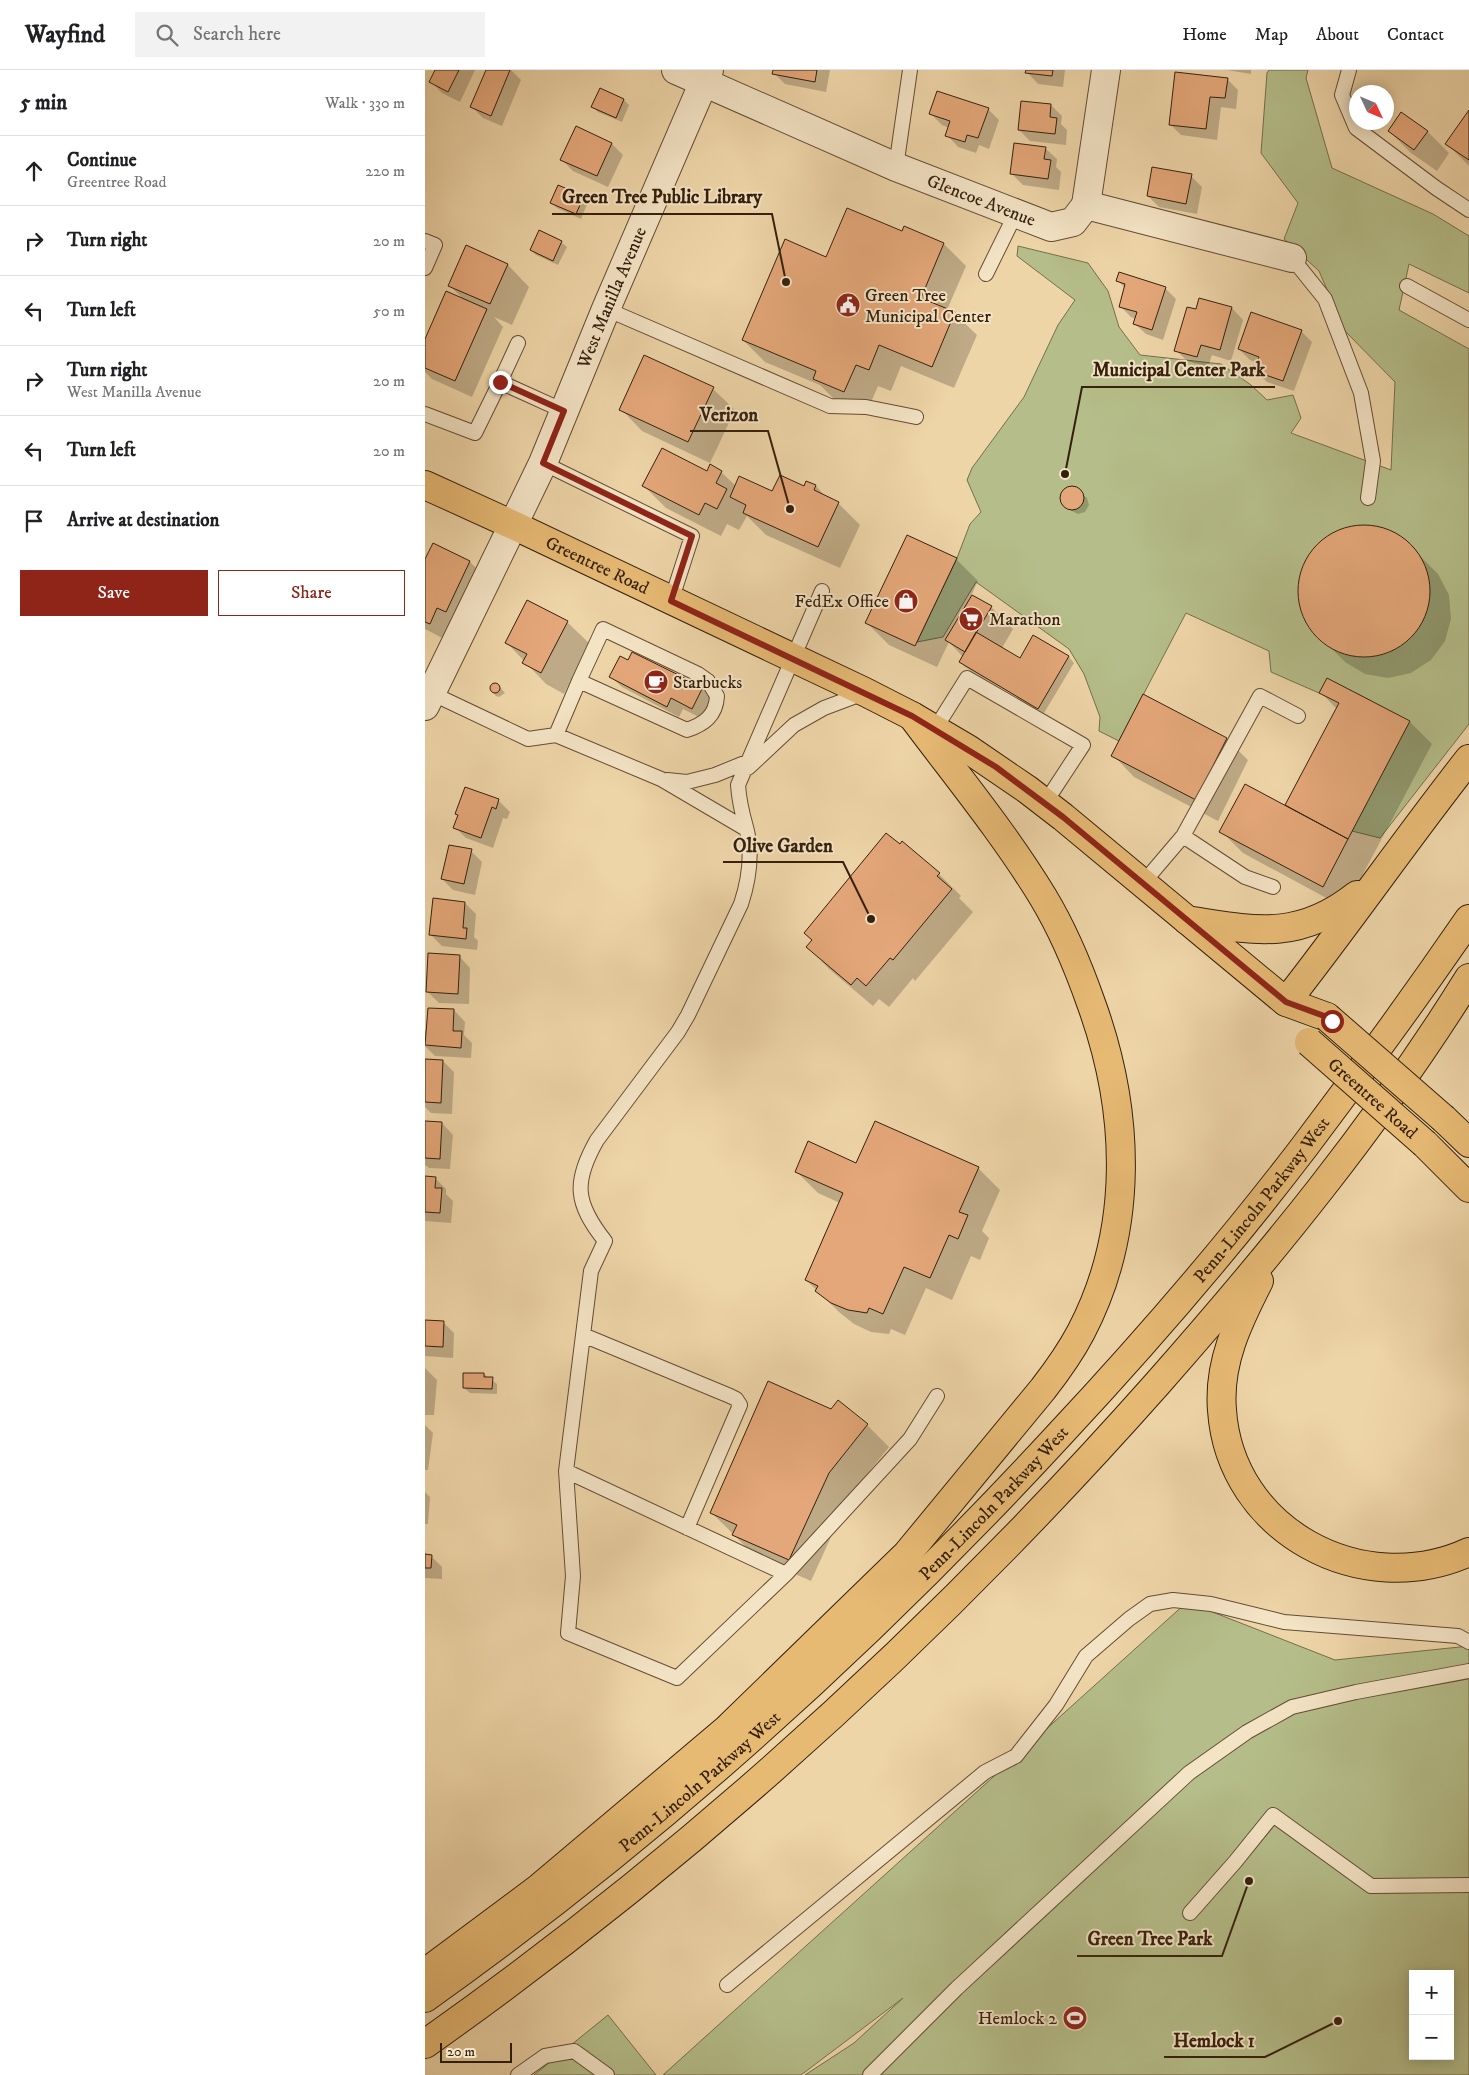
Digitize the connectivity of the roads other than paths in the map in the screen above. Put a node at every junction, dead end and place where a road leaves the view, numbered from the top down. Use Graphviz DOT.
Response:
graph roads {
  1 [pos="676,70"];
  2 [pos="911,70"];
  3 [pos="1106,70"];
  4 [pos="1349,70"];
  5 [pos="706,76"];
  6 [pos="896,167"];
  7 [pos="1086,205"];
  8 [pos="1469,210"];
  9 [pos="1016,213"];
  10 [pos="425,241"];
  11 [pos="1292,258"];
  12 [pos="425,268"];
  13 [pos="986,274"];
  14 [pos="1407,286"];
  15 [pos="605,309"];
  16 [pos="1469,320"];
  17 [pos="517,343"];
  18 [pos="500,382"];
  19 [pos="564,411"];
  20 [pos="425,414"];
  21 [pos="916,417"];
  22 [pos="543,463"];
  23 [pos="425,486"];
  24 [pos="1368,498"];
  25 [pos="513,525"];
  26 [pos="822,591"];
  27 [pos="671,601"];
  28 [pos="793,658"];
  29 [pos="579,681"];
  30 [pos="865,692"];
  31 [pos="428,700"];
  32 [pos="1298,716"];
  33 [pos="924,723"];
  34 [pos="556,735"];
  35 [pos="1469,759"];
  36 [pos="744,768"];
  37 [pos="661,779"];
  38 [pos="1045,804"];
  39 [pos="746,829"];
  40 [pos="1183,836"];
  41 [pos="1383,870"];
  42 [pos="1143,883"];
  43 [pos="1273,887"];
  44 [pos="1469,919"];
  45 [pos="1187,920"];
  46 [pos="1465,985"];
  47 [pos="1286,1002"];
  48 [pos="1469,1142"];
  49 [pos="1469,1188"];
  50 [pos="1297,1217"];
  51 [pos="583,1335"];
  52 [pos="937,1396"];
  53 [pos="566,1471"];
  54 [pos="687,1528"];
  55 [pos="1469,1552"];
  56 [pos="786,1574"];
  57 [pos="1469,1642"];
  58 [pos="1469,1671"];
  59 [pos="1469,1885"];
  60 [pos="1190,1913"];
  61 [pos="425,1974"];
  62 [pos="727,1986"];
  63 [pos="425,1998"];
  64 [pos="425,2044"];
  65 [pos="518,2075"];
  66 [pos="607,2075"];
  67 [pos="870,2075"];
  1 -- 5 [label="street, Glencoe Avenue"];
  2 -- 6 [label="lane"];
  3 -- 7 [label="street"];
  4 -- 8 [label="lane"];
  5 -- 6 [label="street, Glencoe Avenue"];
  5 -- 15 [label="street, West Manilla Avenue"];
  6 -- 9 [label="street, Glencoe Avenue"];
  7 -- 9 [label="street, Glencoe Avenue"];
  7 -- 11 [label="street"];
  9 -- 13 [label="lane"];
  10 -- 12 [label="lane"];
  11 -- 24 [label="lane"];
  14 -- 16 [label="lane"];
  15 -- 19 [label="street, West Manilla Avenue"];
  15 -- 21 [label="lane"];
  17 -- 18 [label="lane"];
  18 -- 19 [label="lane"];
  18 -- 20 [label="lane"];
  19 -- 22 [label="street, West Manilla Avenue"];
  22 -- 25 [label="street, West Manilla Avenue"];
  22 -- 27 [label="lane"];
  23 -- 25 [label="main road, Greentree Road"];
  25 -- 27 [label="main road, Greentree Road"];
  25 -- 31 [label="street, West Manilla Avenue"];
  26 -- 28 [label="lane"];
  27 -- 28 [label="main road, Greentree Road"];
  28 -- 30 [label="main road, Greentree Road"];
  28 -- 36 [label="lane"];
  29 -- 29 [label="lane"];
  29 -- 34 [label="lane"];
  30 -- 33 [label="main road, Greentree Road"];
  30 -- 36 [label="lane"];
  31 -- 34 [label="lane"];
  32 -- 40 [label="lane"];
  33 -- 38 [label="main road, Greentree Road"];
  33 -- 38 [label="lane"];
  33 -- 61 [label="main road"];
  34 -- 37 [label="lane"];
  35 -- 41 [label="main road"];
  36 -- 37 [label="lane"];
  36 -- 39 [label="lane"];
  37 -- 39 [label="lane"];
  38 -- 42 [label="main road, Greentree Road"];
  39 -- 51 [label="lane"];
  40 -- 42 [label="lane"];
  40 -- 43 [label="lane"];
  41 -- 45 [label="main road"];
  41 -- 47 [label="main road"];
  42 -- 45 [label="main road, Greentree Road"];
  44 -- 63 [label="main road, Penn-Lincoln Parkway West"];
  45 -- 47 [label="main road, Greentree Road"];
  46 -- 50 [label="main road, Penn-Lincoln Parkway West"];
  47 -- 48 [label="main road, Greentree Road, bridge"];
  47 -- 49 [label="main road, Greentree Road, bridge"];
  50 -- 55 [label="main road"];
  50 -- 64 [label="main road, Penn-Lincoln Parkway West"];
  51 -- 53 [label="lane"];
  51 -- 54 [label="lane"];
  52 -- 56 [label="lane"];
  53 -- 54 [label="lane"];
  53 -- 56 [label="lane"];
  54 -- 56 [label="lane"];
  57 -- 62 [label="lane"];
  58 -- 67 [label="lane"];
  59 -- 60 [label="lane"];
  65 -- 66 [label="lane"];
}
